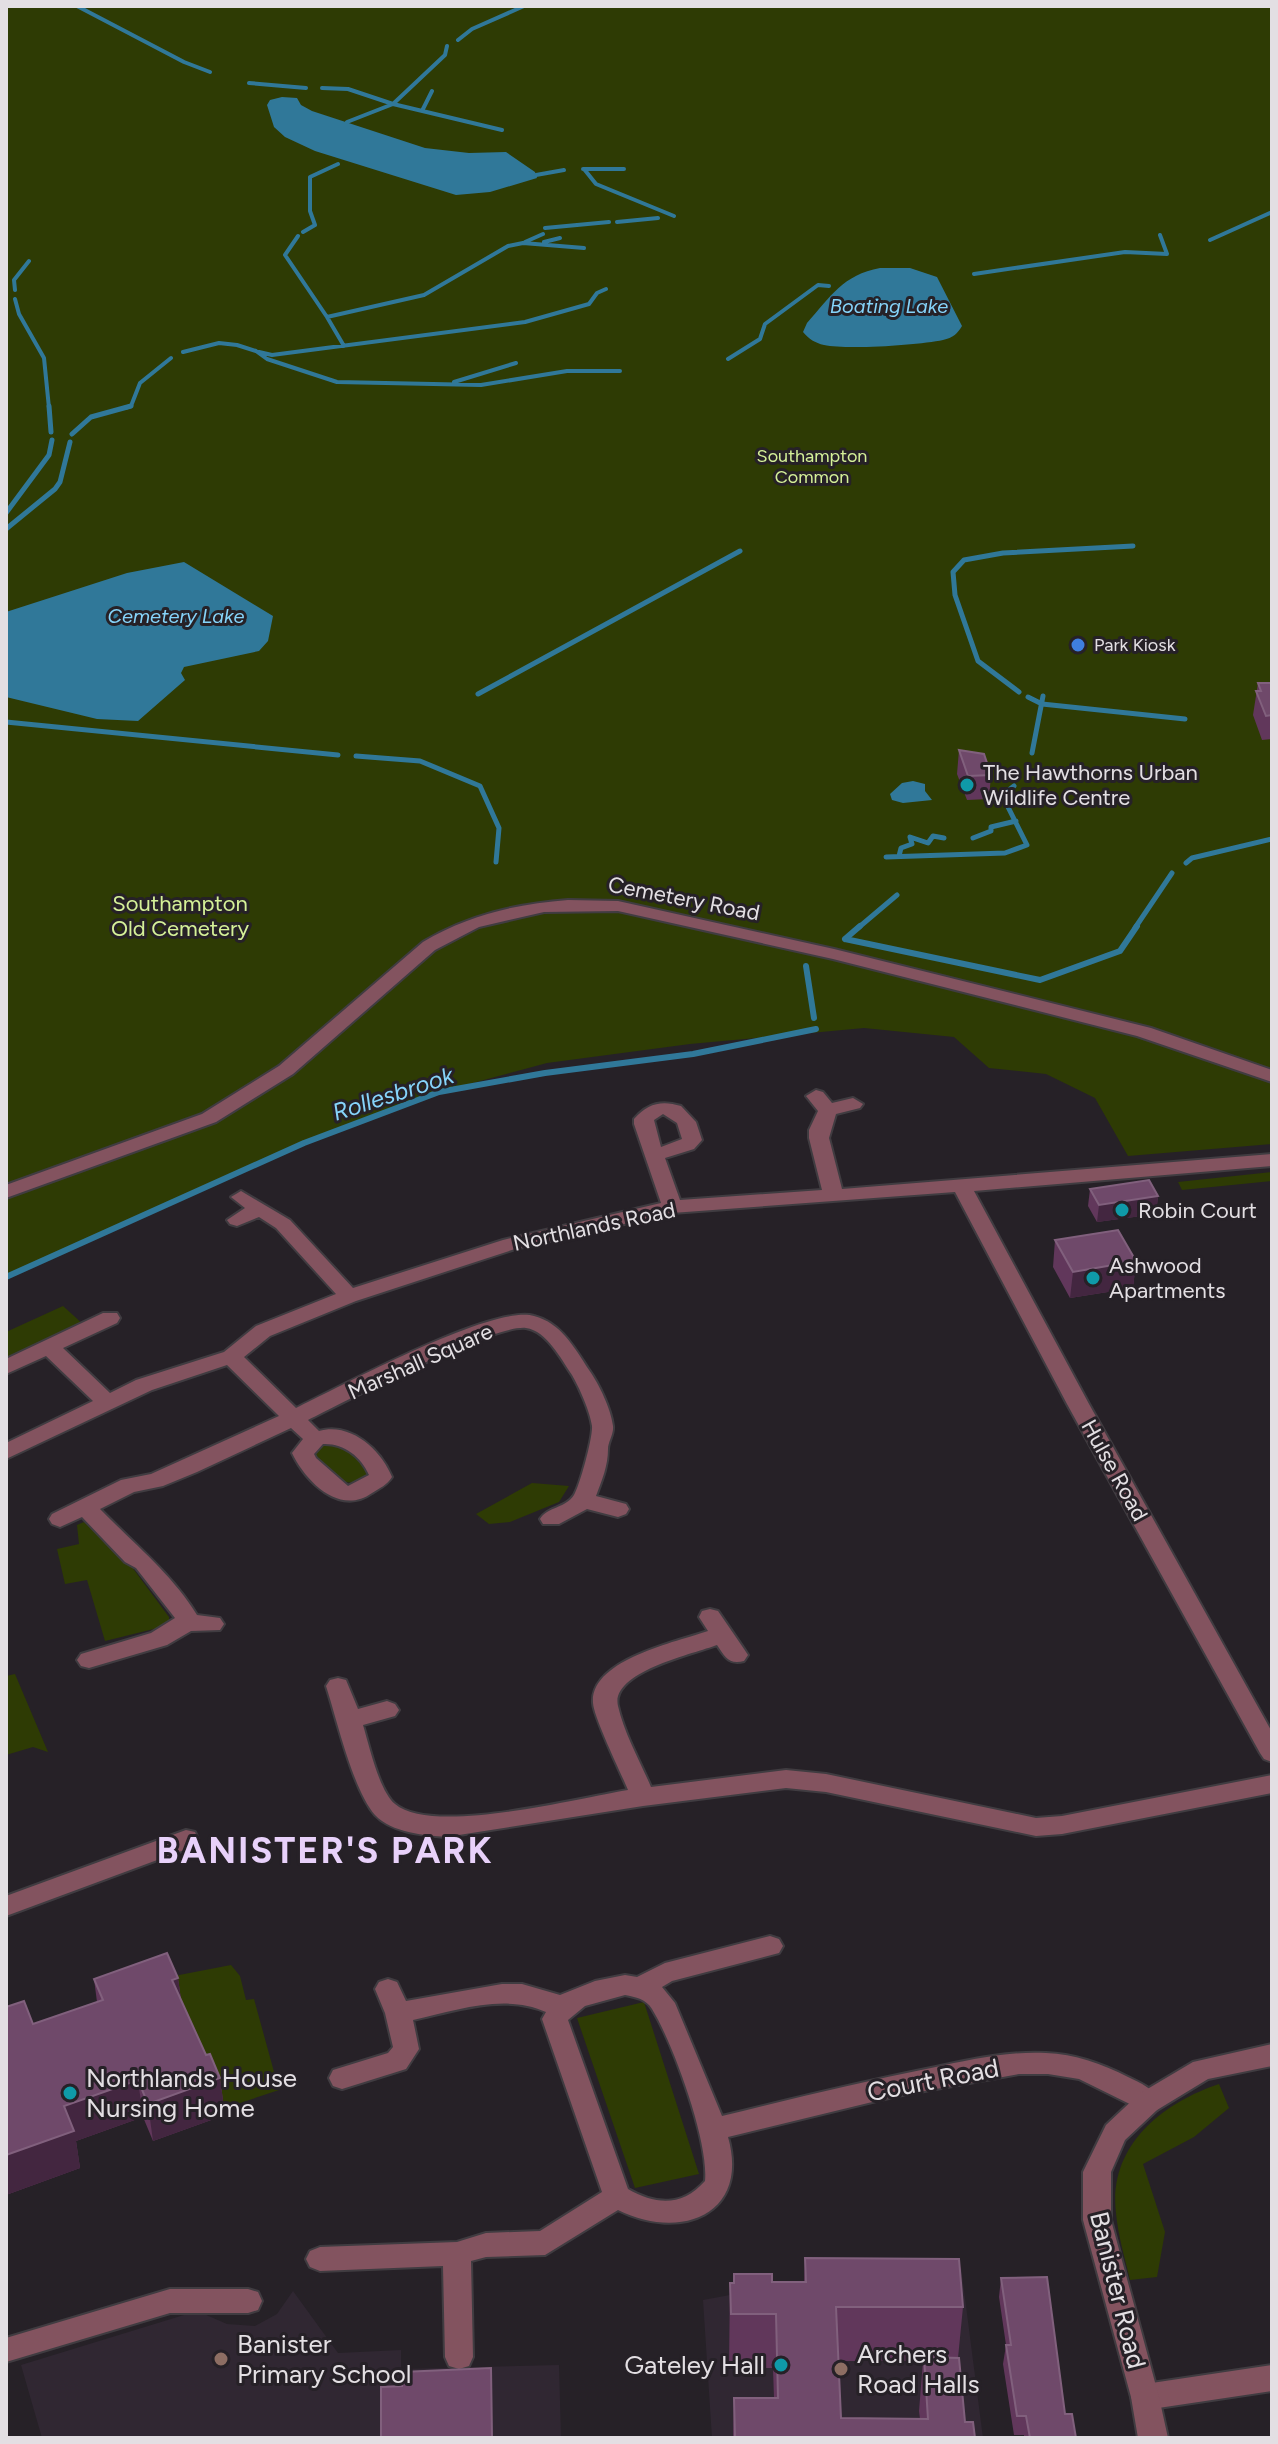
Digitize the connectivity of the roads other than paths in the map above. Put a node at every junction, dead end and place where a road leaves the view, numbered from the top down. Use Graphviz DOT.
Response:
graph roads {
  1 [pos="1272,1076"];
  2 [pos="853,1104"];
  3 [pos="655,1155"];
  4 [pos="1272,1160"];
  5 [pos="962,1186"];
  6 [pos="6,1192"];
  7 [pos="833,1194"];
  8 [pos="241,1197"];
  9 [pos="672,1207"];
  10 [pos="260,1209"];
  11 [pos="237,1220"];
  12 [pos="349,1296"];
  13 [pos="110,1318"];
  14 [pos="49,1347"];
  15 [pos="231,1357"];
  16 [pos="6,1367"];
  17 [pos="106,1401"];
  18 [pos="294,1417"];
  19 [pos="315,1439"];
  20 [pos="6,1452"];
  21 [pos="583,1500"];
  22 [pos="85,1507"];
  23 [pos="618,1509"];
  24 [pos="60,1519"];
  25 [pos="551,1519"];
  26 [pos="187,1623"];
  27 [pos="212,1624"];
  28 [pos="736,1655"];
  29 [pos="89,1660"];
  30 [pos="338,1686"];
  31 [pos="387,1710"];
  32 [pos="349,1720"];
  33 [pos="1272,1753"];
  34 [pos="1272,1784"];
  35 [pos="643,1797"];
  36 [pos="186,1839"];
  37 [pos="6,1906"];
  38 [pos="770,1946"];
  39 [pos="641,1987"];
  40 [pos="561,2007"];
  41 [pos="1272,2055"];
  42 [pos="342,2078"];
  43 [pos="1148,2102"];
  44 [pos="714,2129"];
  45 [pos="617,2196"];
  46 [pos="457,2254"];
  47 [pos="320,2259"];
  48 [pos="248,2301"];
  49 [pos="6,2350"];
  50 [pos="459,2357"];
  51 [pos="1272,2378"];
  52 [pos="1145,2397"];
  53 [pos="1153,2438"];
  1 -- 6 [label="street, Cemetery Road"];
  2 -- 7 [label="street"];
  3 -- 9 [label="street"];
  4 -- 5 [label="street, Northlands Road"];
  5 -- 7 [label="street, Northlands Road"];
  5 -- 33 [label="street, Hulse Road"];
  7 -- 9 [label="street, Northlands Road"];
  8 -- 10 [label="street"];
  9 -- 12 [label="street, Northlands Road"];
  10 -- 11 [label="street"];
  10 -- 12 [label="street"];
  12 -- 15 [label="street, Northlands Road"];
  13 -- 14 [label="street"];
  14 -- 16 [label="street"];
  14 -- 17 [label="street"];
  15 -- 17 [label="street, Northlands Road"];
  15 -- 18 [label="street"];
  17 -- 20 [label="street, Northlands Road"];
  18 -- 19 [label="street"];
  18 -- 21 [label="street, Marshall Square"];
  18 -- 22 [label="street, Marshall Square"];
  21 -- 23 [label="street"];
  21 -- 25 [label="street"];
  22 -- 24 [label="street, Marshall Square"];
  22 -- 26 [label="street"];
  26 -- 27 [label="street"];
  26 -- 29 [label="street"];
  28 -- 35 [label="street"];
  30 -- 32 [label="street"];
  31 -- 32 [label="street"];
  32 -- 35 [label="street"];
  34 -- 35 [label="street"];
  36 -- 37 [label="street"];
  38 -- 39 [label="street"];
  39 -- 40 [label="street"];
  39 -- 44 [label="street"];
  40 -- 42 [label="street"];
  40 -- 45 [label="street"];
  41 -- 43 [label="street, Banister Road"];
  43 -- 44 [label="street, Court Road"];
  43 -- 52 [label="street, Banister Road"];
  44 -- 45 [label="street"];
  45 -- 46 [label="street"];
  46 -- 47 [label="street"];
  46 -- 50 [label="street"];
  48 -- 49 [label="street"];
  51 -- 52 [label="street"];
  52 -- 53 [label="street, Banister Road"];
}
